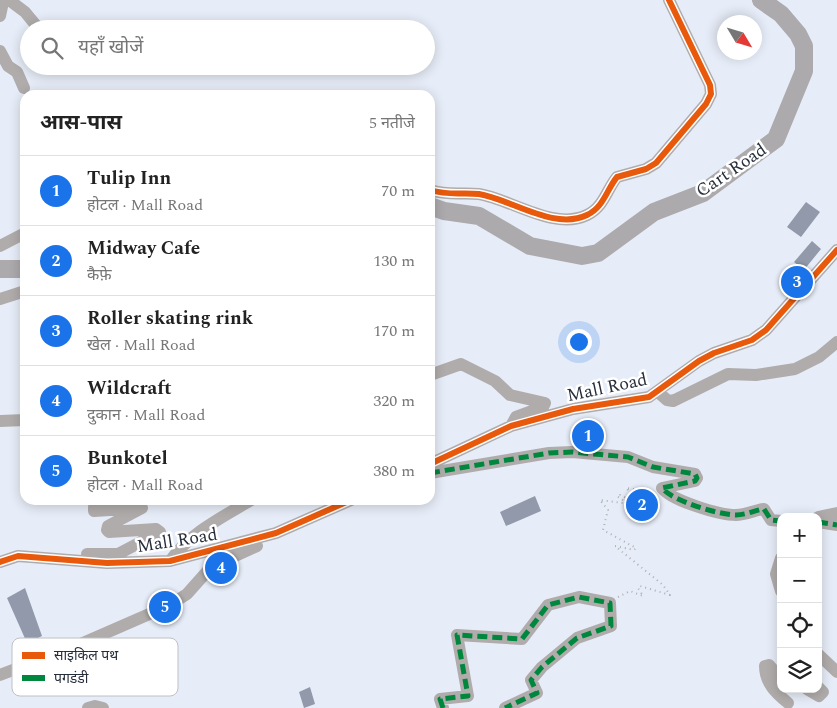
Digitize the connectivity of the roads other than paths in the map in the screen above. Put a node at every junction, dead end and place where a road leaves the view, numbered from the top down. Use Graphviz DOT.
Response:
graph roads {
  1 [pos="9,0"];
  2 [pos="669,0"];
  3 [pos="761,0"];
  4 [pos="0,16"];
  5 [pos="32,20"];
  6 [pos="0,51"];
  7 [pos="24,88"];
  8 [pos="435,191"];
  9 [pos="435,208"];
  10 [pos="20,235"];
  11 [pos="1,245"];
  12 [pos="837,250"];
  13 [pos="0,269"];
  14 [pos="20,269"];
  15 [pos="20,293"];
  16 [pos="0,299"];
  17 [pos="837,342"];
  18 [pos="435,373"];
  19 [pos="658,392"];
  20 [pos="20,420"];
  21 [pos="0,421"];
  22 [pos="511,426"];
  23 [pos="435,462"];
  24 [pos="435,472"];
  25 [pos="98,505"];
  26 [pos="242,505"];
  27 [pos="340,505"];
  28 [pos="837,514"];
  29 [pos="822,516"];
  30 [pos="777,521"];
  31 [pos="822,523"];
  32 [pos="837,525"];
  33 [pos="276,533"];
  34 [pos="18,556"];
  35 [pos="170,560"];
  36 [pos="0,562"];
  37 [pos="94,638"];
  38 [pos="822,658"];
  39 [pos="12,670"];
  40 [pos="822,671"];
  41 [pos="836,671"];
  42 [pos="777,674"];
  43 [pos="0,675"];
  44 [pos="777,693"];
  45 [pos="777,693"];
  46 [pos="788,704"];
  47 [pos="88,708"];
  48 [pos="103,708"];
  49 [pos="443,708"];
  50 [pos="505,708"];
  1 -- 4 [label="street"];
  1 -- 5 [label="street"];
  2 -- 8 [label="street"];
  3 -- 9 [label="highway, Cart Road"];
  6 -- 7 [label="street"];
  10 -- 11 [label="street"];
  12 -- 19 [label="street, Mall Road"];
  13 -- 14 [label="highway"];
  15 -- 16 [label="street"];
  17 -- 19 [label="street"];
  18 -- 22 [label="street"];
  19 -- 22 [label="street, Mall Road"];
  20 -- 21 [label="street"];
  22 -- 23 [label="street, Mall Road"];
  24 -- 30 [label="street"];
  25 -- 34 [label="street"];
  26 -- 35 [label="street"];
  27 -- 33 [label="street, Mall Road"];
  28 -- 29 [label="street"];
  31 -- 32 [label="street"];
  33 -- 35 [label="street, Mall Road"];
  33 -- 37 [label="street"];
  34 -- 35 [label="street, Mall Road"];
  34 -- 36 [label="street, Mall Road"];
  38 -- 41 [label="street"];
  39 -- 43 [label="street"];
  40 -- 41 [label="street"];
  42 -- 44 [label="street"];
  45 -- 46 [label="street"];
  47 -- 48 [label="street"];
  49 -- 50 [label="street"];
}
